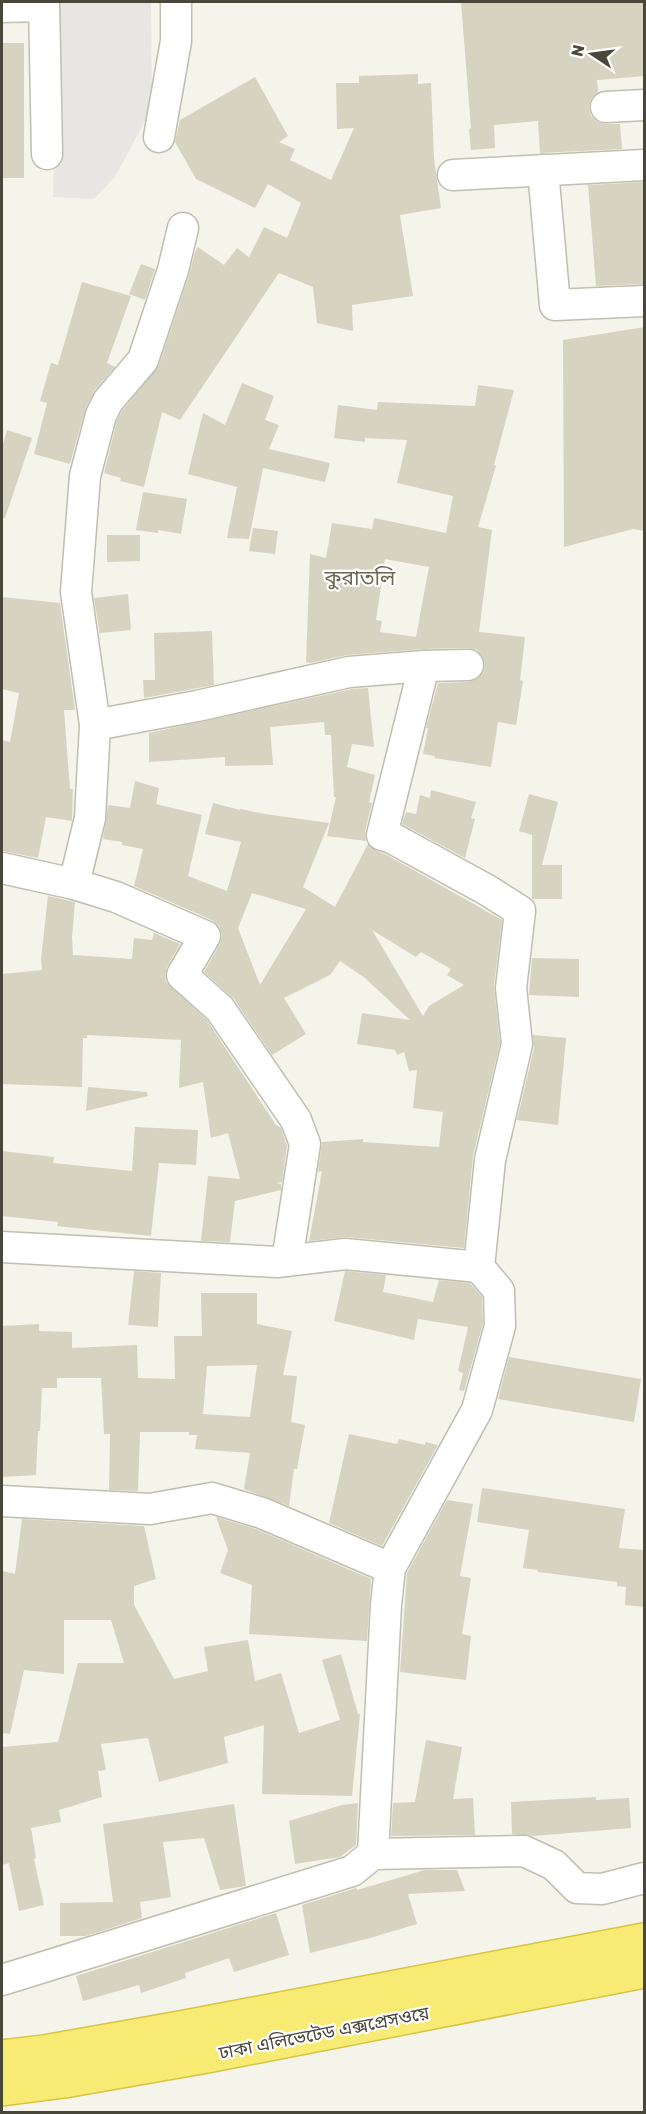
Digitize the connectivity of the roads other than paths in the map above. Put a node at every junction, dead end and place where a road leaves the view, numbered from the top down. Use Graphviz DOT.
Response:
graph roads {
  1 [pos="176,2"];
  2 [pos="44,4"];
  3 [pos="2,7"];
  4 [pos="645,105"];
  5 [pos="606,107"];
  6 [pos="159,137"];
  7 [pos="47,154"];
  8 [pos="645,165"];
  9 [pos="543,170"];
  10 [pos="453,175"];
  11 [pos="183,228"];
  12 [pos="645,301"];
  13 [pos="468,665"];
  14 [pos="424,666"];
  15 [pos="95,725"];
  16 [pos="2,868"];
  17 [pos="74,884"];
  18 [pos="2,1247"];
  19 [pos="287,1261"];
  20 [pos="479,1267"];
  21 [pos="2,1501"];
  22 [pos="390,1568"];
  23 [pos="373,1854"];
  24 [pos="645,1878"];
  25 [pos="645,1940"];
  26 [pos="645,1971"];
  27 [pos="2,1980"];
  28 [pos="2,2057"];
  29 [pos="2,2089"];
  1 -- 6 [label="street"];
  2 -- 3 [label="street"];
  2 -- 7 [label="street"];
  4 -- 5 [label="street"];
  8 -- 9 [label="street"];
  9 -- 10 [label="street"];
  9 -- 12 [label="street"];
  11 -- 15 [label="street"];
  13 -- 14 [label="street"];
  14 -- 15 [label="street"];
  14 -- 20 [label="street"];
  15 -- 17 [label="street"];
  16 -- 17 [label="street"];
  17 -- 19 [label="street"];
  18 -- 19 [label="street"];
  19 -- 20 [label="street"];
  20 -- 22 [label="street"];
  21 -- 22 [label="street"];
  22 -- 23 [label="street"];
  23 -- 24 [label="street"];
  23 -- 27 [label="street"];
  25 -- 28 [label="highway, ঢাকা এলিভেটেড এক্সপ্রেসওয়ে"];
  26 -- 29 [label="highway, ঢাকা এলিভেটেড এক্সপ্রেসওয়ে"];
}
